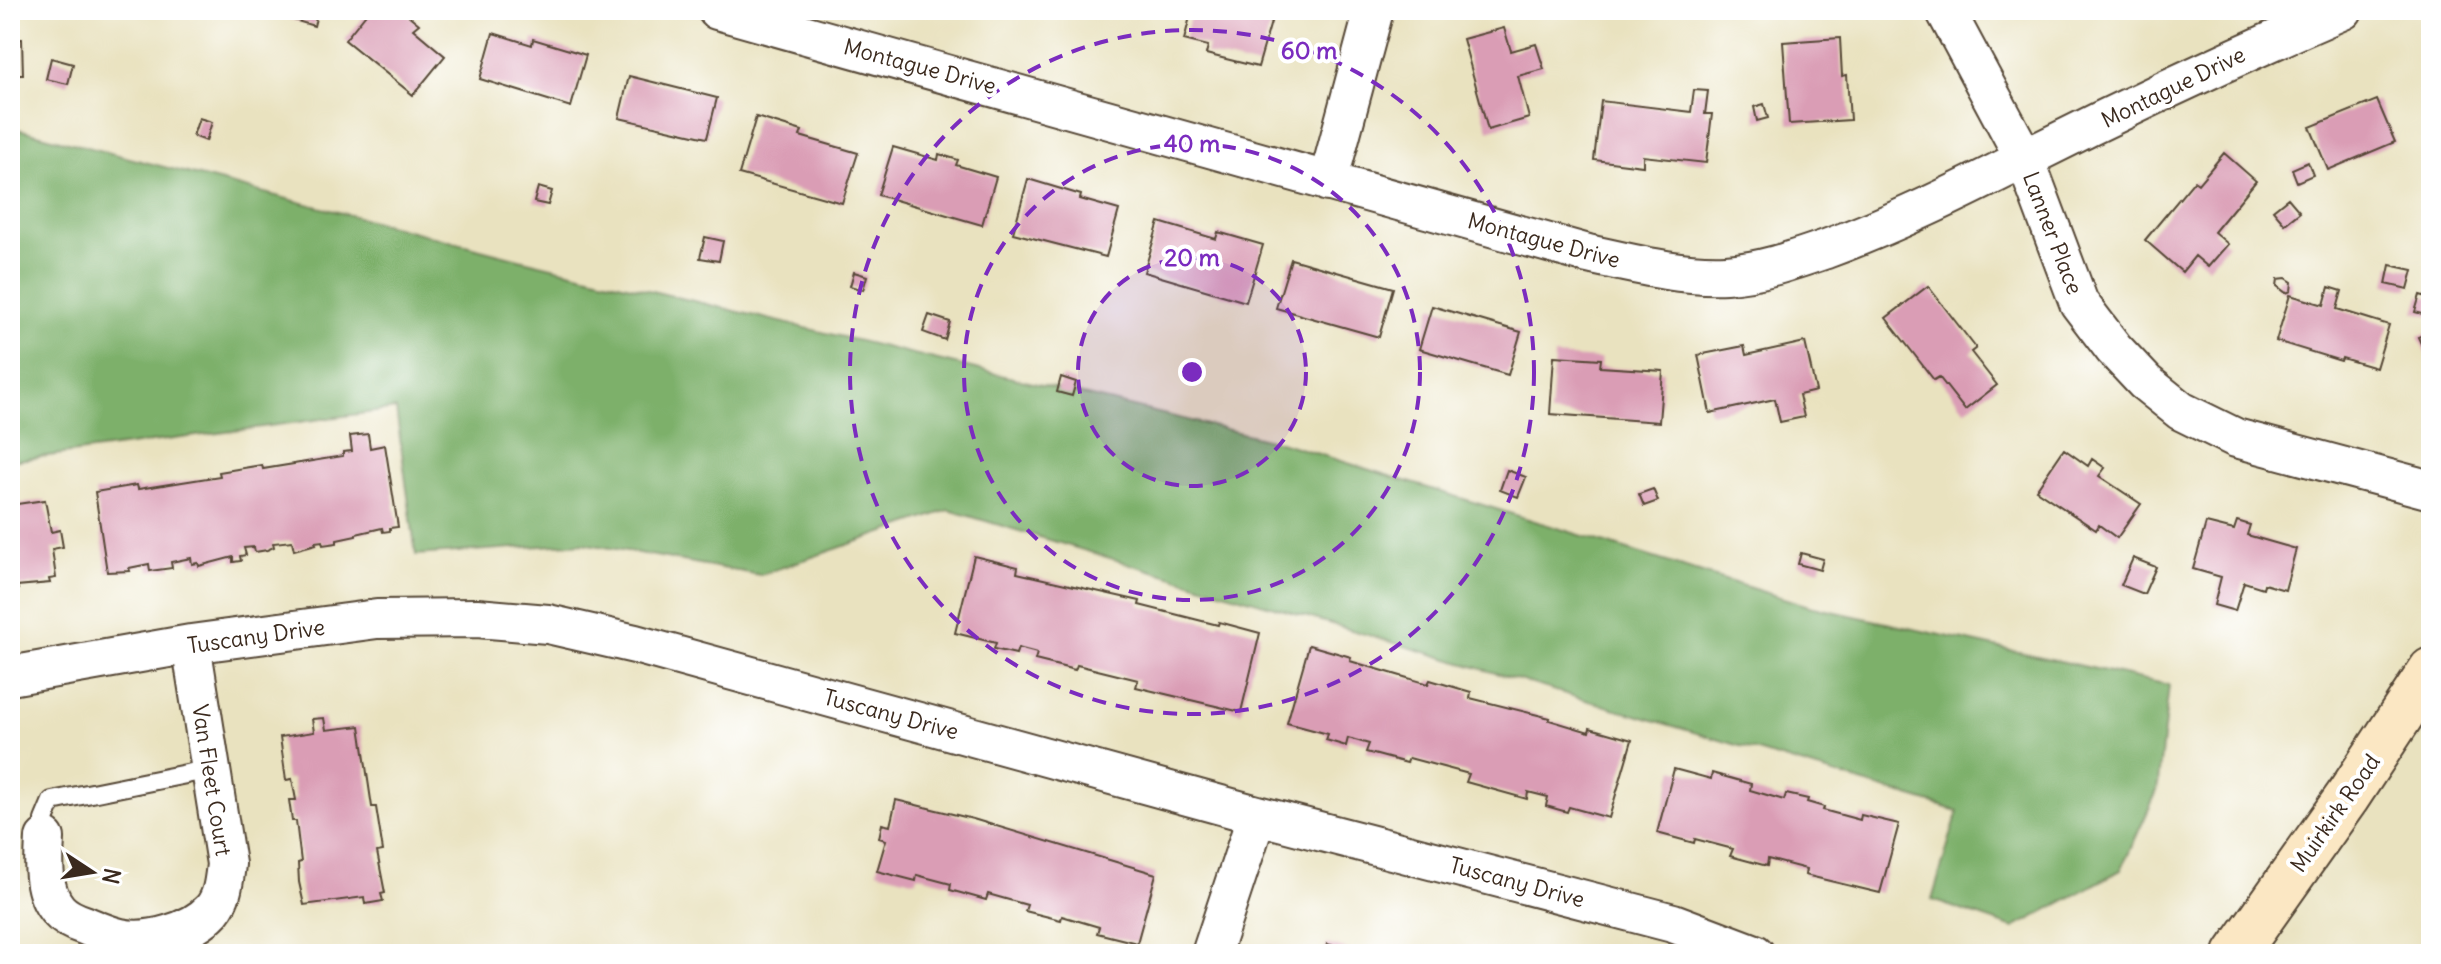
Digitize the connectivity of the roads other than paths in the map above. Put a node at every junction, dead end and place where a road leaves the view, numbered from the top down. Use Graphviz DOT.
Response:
graph roads {
  1 [pos="717,10"];
  2 [pos="1374,10"];
  3 [pos="1945,10"];
  4 [pos="2343,10"];
  5 [pos="2025,159"];
  6 [pos="1328,182"];
  7 [pos="2431,490"];
  8 [pos="191,644"];
  9 [pos="2431,670"];
  10 [pos="10,676"];
  11 [pos="211,769"];
  12 [pos="1257,815"];
  13 [pos="45,838"];
  14 [pos="1211,954"];
  15 [pos="1755,954"];
  16 [pos="2236,954"];
  1 -- 6 [label="street, Montague Drive"];
  2 -- 6 [label="street"];
  3 -- 5 [label="street, Lanner Place"];
  4 -- 5 [label="street, Montague Drive"];
  5 -- 6 [label="street, Montague Drive"];
  5 -- 7 [label="street, Lanner Place"];
  8 -- 10 [label="street, Tuscany Drive"];
  8 -- 11 [label="street, Van Fleet Court"];
  8 -- 12 [label="street, Tuscany Drive"];
  9 -- 16 [label="main road, Muirkirk Road"];
  11 -- 13 [label="lane"];
  11 -- 13 [label="street, Van Fleet Court"];
  12 -- 14 [label="street"];
  12 -- 15 [label="street, Tuscany Drive"];
}
